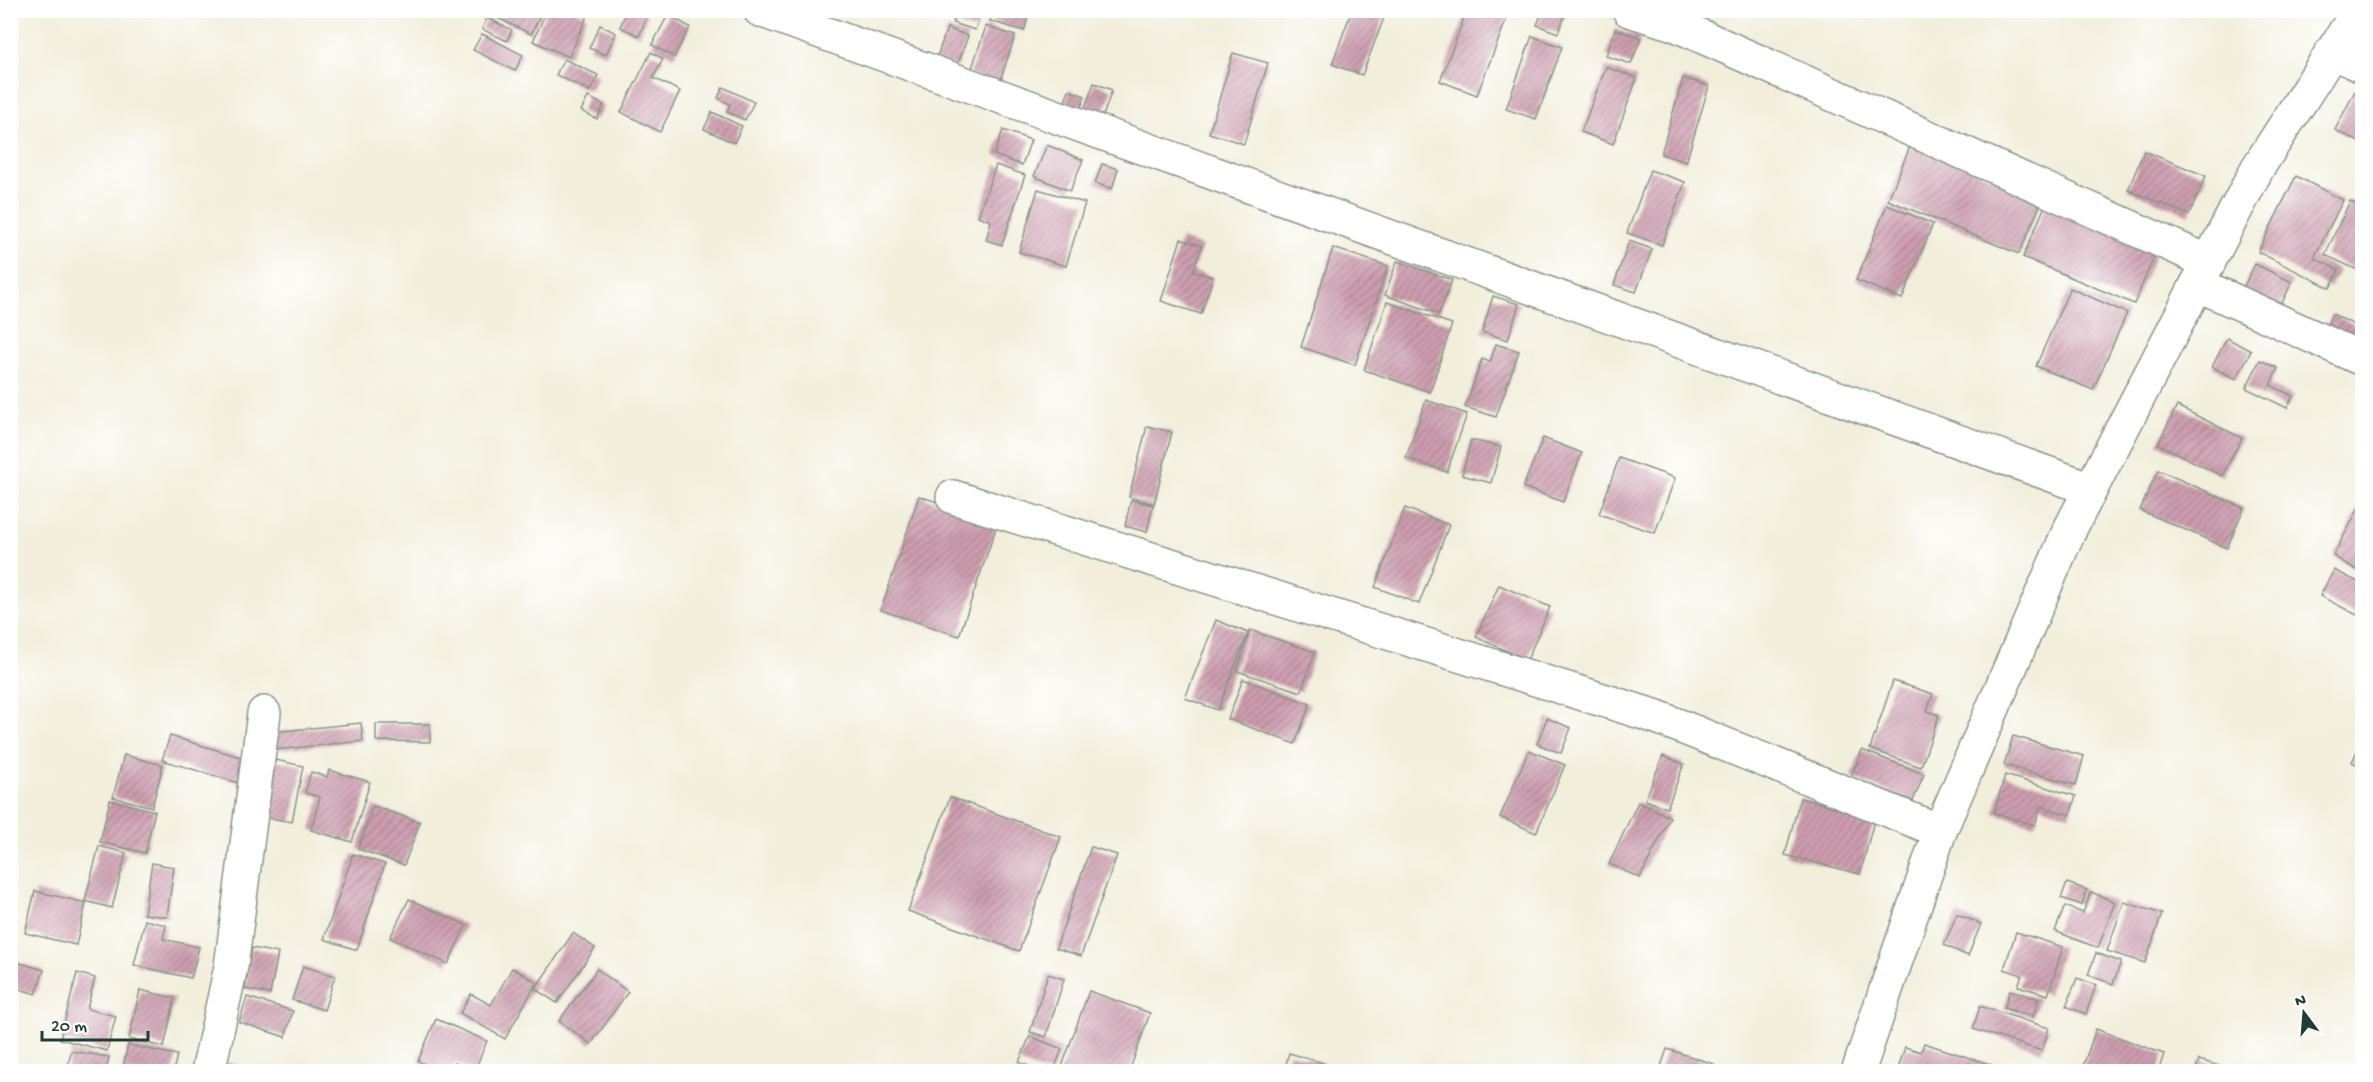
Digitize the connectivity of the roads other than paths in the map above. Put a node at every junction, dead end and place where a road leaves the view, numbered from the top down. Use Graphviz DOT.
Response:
graph roads {
  1 [pos="760,10"];
  2 [pos="1629,10"];
  3 [pos="2359,10"];
  4 [pos="2332,52"];
  5 [pos="2362,66"];
  6 [pos="2203,273"];
  7 [pos="2362,359"];
  8 [pos="2091,489"];
  9 [pos="953,497"];
  10 [pos="264,713"];
  11 [pos="1940,831"];
  12 [pos="208,1071"];
  13 [pos="1858,1071"];
  1 -- 8 [label="street"];
  2 -- 6 [label="street"];
  3 -- 4 [label="street"];
  4 -- 5 [label="street"];
  4 -- 6 [label="street"];
  6 -- 7 [label="street"];
  6 -- 8 [label="street"];
  8 -- 11 [label="street"];
  9 -- 11 [label="street"];
  10 -- 12 [label="street"];
  11 -- 13 [label="street"];
}
